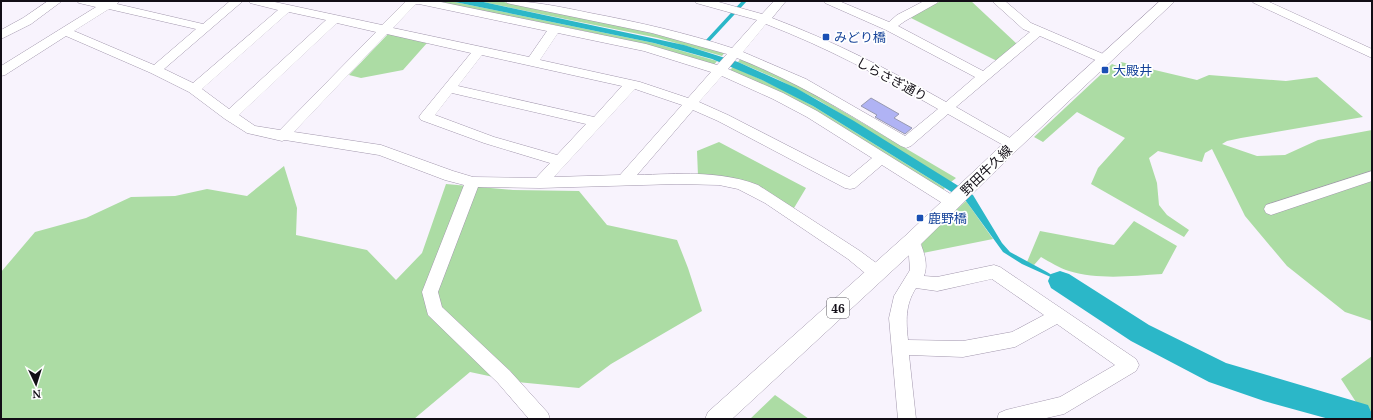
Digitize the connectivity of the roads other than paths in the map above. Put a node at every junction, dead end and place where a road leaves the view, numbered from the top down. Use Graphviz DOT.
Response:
graph roads {
  1 [pos="56,1"];
  2 [pos="83,1"];
  3 [pos="237,1"];
  4 [pos="259,1"];
  5 [pos="412,1"];
  6 [pos="419,1"];
  7 [pos="511,1"];
  8 [pos="576,1"];
  9 [pos="700,1"];
  10 [pos="780,1"];
  11 [pos="829,1"];
  12 [pos="998,1"];
  13 [pos="1168,1"];
  14 [pos="1258,1"];
  15 [pos="110,3"];
  16 [pos="924,3"];
  17 [pos="287,8"];
  18 [pos="567,12"];
  19 [pos="334,19"];
  20 [pos="764,19"];
  21 [pos="890,27"];
  22 [pos="205,28"];
  23 [pos="555,29"];
  24 [pos="384,30"];
  25 [pos="1038,31"];
  26 [pos="66,32"];
  27 [pos="1,35"];
  28 [pos="479,51"];
  29 [pos="734,54"];
  30 [pos="1372,54"];
  31 [pos="1104,59"];
  32 [pos="531,62"];
  33 [pos="721,69"];
  34 [pos="155,70"];
  35 [pos="1,72"];
  36 [pos="985,76"];
  37 [pos="632,85"];
  38 [pos="450,88"];
  39 [pos="194,90"];
  40 [pos="691,104"];
  41 [pos="947,108"];
  42 [pos="230,116"];
  43 [pos="596,122"];
  44 [pos="282,136"];
  45 [pos="1012,145"];
  46 [pos="880,158"];
  47 [pos="559,161"];
  48 [pos="1372,176"];
  49 [pos="625,179"];
  50 [pos="473,182"];
  51 [pos="540,183"];
  52 [pos="958,196"];
  53 [pos="1271,209"];
  54 [pos="912,241"];
  55 [pos="878,273"];
  56 [pos="912,281"];
  57 [pos="1057,316"];
  58 [pos="899,346"];
  59 [pos="541,419"];
  60 [pos="716,419"];
  61 [pos="911,419"];
  62 [pos="1006,419"];
  1 -- 27 [label="street"];
  2 -- 15 [label="street"];
  3 -- 22 [label="street"];
  4 -- 17 [label="street"];
  5 -- 24 [label="street"];
  6 -- 23 [label="street"];
  7 -- 18 [label="street"];
  8 -- 18 [label="street"];
  9 -- 20 [label="street, しらさぎ通り"];
  10 -- 20 [label="street"];
  11 -- 21 [label="street"];
  12 -- 25 [label="street"];
  13 -- 31 [label="main road, 野田牛久線 / 46"];
  14 -- 30 [label="street"];
  15 -- 22 [label="street"];
  15 -- 26 [label="street"];
  16 -- 21 [label="street"];
  17 -- 19 [label="street"];
  17 -- 39 [label="street"];
  18 -- 29 [label="street"];
  19 -- 24 [label="street"];
  19 -- 42 [label="street"];
  20 -- 29 [label="street"];
  20 -- 41 [label="street, しらさぎ通り"];
  21 -- 36 [label="street"];
  22 -- 34 [label="street"];
  23 -- 32 [label="street"];
  23 -- 33 [label="street"];
  24 -- 28 [label="street"];
  24 -- 44 [label="street"];
  25 -- 31 [label="street"];
  25 -- 36 [label="street"];
  26 -- 34 [label="street"];
  26 -- 35 [label="street"];
  28 -- 32 [label="street"];
  28 -- 38 [label="street"];
  29 -- 33 [label="street"];
  29 -- 41 [label="street"];
  31 -- 45 [label="main road, 野田牛久線 / 46"];
  32 -- 37 [label="street"];
  33 -- 40 [label="street"];
  33 -- 46 [label="street"];
  34 -- 39 [label="street"];
  36 -- 41 [label="street"];
  37 -- 40 [label="street"];
  37 -- 43 [label="street"];
  38 -- 43 [label="street"];
  38 -- 47 [label="street"];
  39 -- 42 [label="street"];
  40 -- 46 [label="street"];
  40 -- 49 [label="street"];
  41 -- 45 [label="street, しらさぎ通り"];
  42 -- 44 [label="street"];
  43 -- 47 [label="street"];
  44 -- 50 [label="street"];
  45 -- 52 [label="main road, 野田牛久線 / 46"];
  46 -- 52 [label="street"];
  47 -- 51 [label="street"];
  48 -- 53 [label="street"];
  49 -- 51 [label="street"];
  49 -- 55 [label="street"];
  50 -- 51 [label="street"];
  50 -- 59 [label="street"];
  52 -- 54 [label="main road, 野田牛久線 / 46"];
  54 -- 55 [label="main road, 野田牛久線 / 46"];
  54 -- 56 [label="street"];
  55 -- 60 [label="main road, 野田牛久線 / 46"];
  56 -- 57 [label="street"];
  56 -- 58 [label="street"];
  57 -- 58 [label="street"];
  57 -- 62 [label="street"];
  58 -- 61 [label="street"];
}
